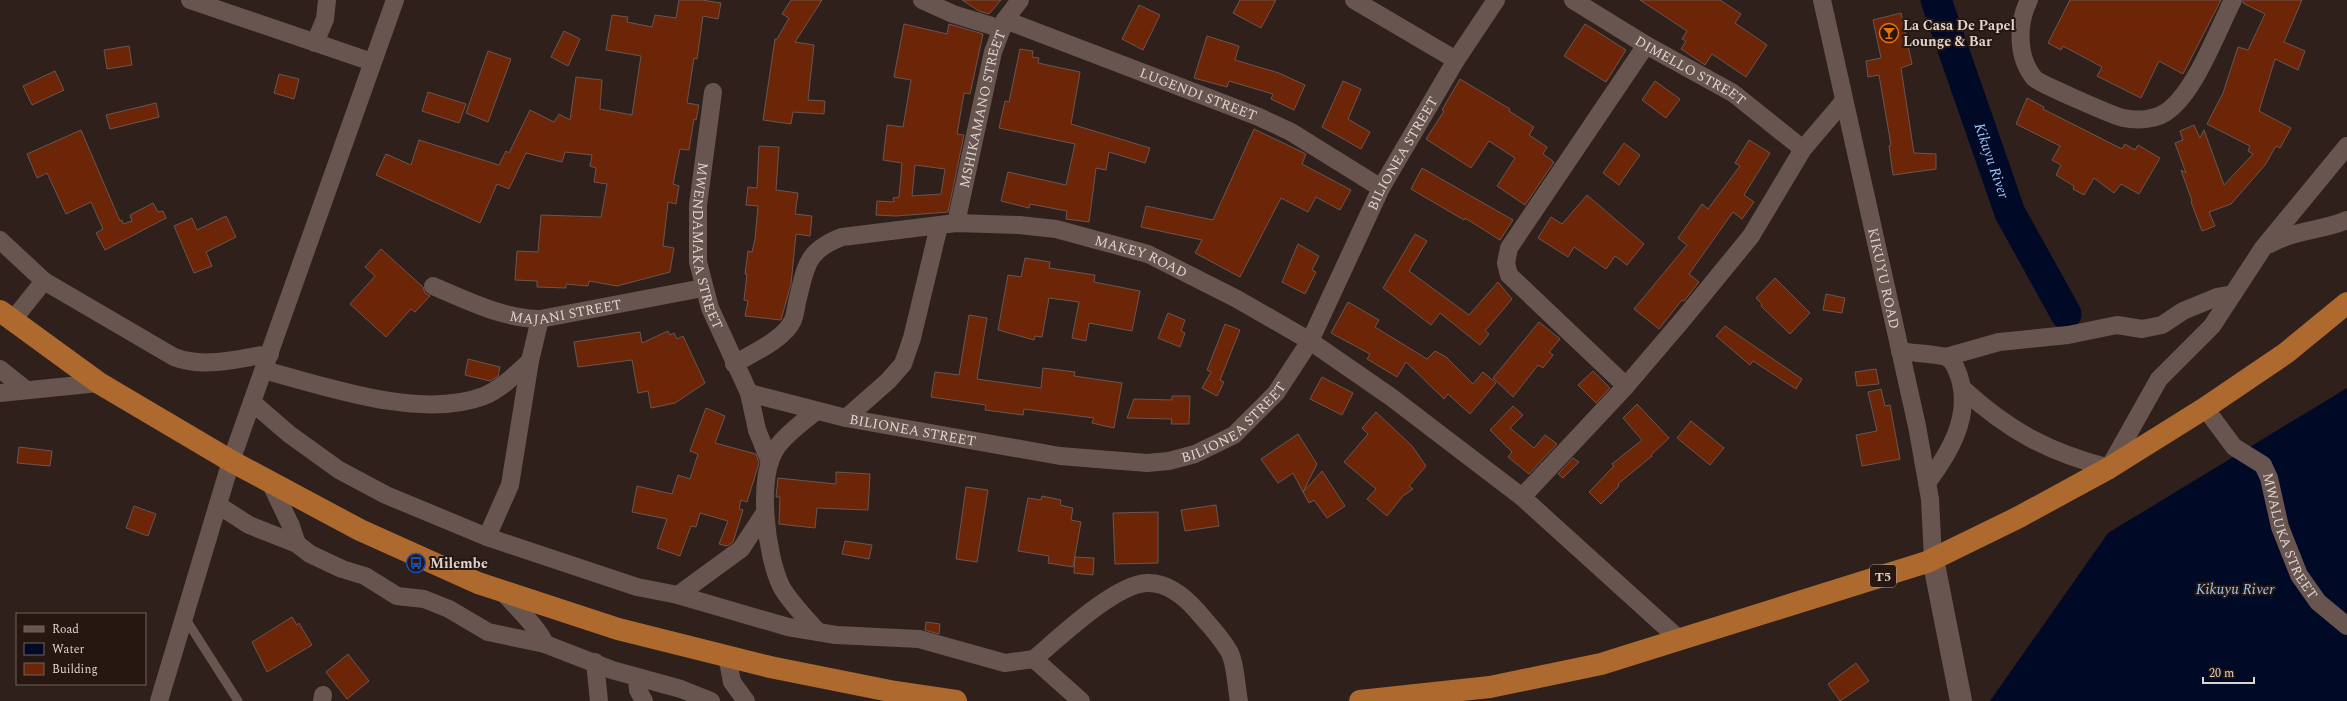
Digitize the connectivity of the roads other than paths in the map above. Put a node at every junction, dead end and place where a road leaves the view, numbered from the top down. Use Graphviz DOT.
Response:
graph roads {
  1 [pos="190,0"];
  2 [pos="327,0"];
  3 [pos="395,0"];
  4 [pos="922,0"];
  5 [pos="1020,0"];
  6 [pos="1354,0"];
  7 [pos="1496,0"];
  8 [pos="1573,0"];
  9 [pos="1822,0"];
  10 [pos="2029,0"];
  11 [pos="2233,0"];
  12 [pos="1004,24"];
  13 [pos="315,43"];
  14 [pos="1646,45"];
  15 [pos="1456,60"];
  16 [pos="372,62"];
  17 [pos="713,92"];
  18 [pos="1843,102"];
  19 [pos="2347,146"];
  20 [pos="1803,149"];
  21 [pos="1381,188"];
  22 [pos="2347,220"];
  23 [pos="947,225"];
  24 [pos="0,240"];
  25 [pos="2263,248"];
  26 [pos="44,281"];
  27 [pos="433,286"];
  28 [pos="703,288"];
  29 [pos="2233,294"];
  30 [pos="2347,303"];
  31 [pos="6,316"];
  32 [pos="540,319"];
  33 [pos="1310,341"];
  34 [pos="1900,351"];
  35 [pos="1946,357"];
  36 [pos="530,361"];
  37 [pos="267,362"];
  38 [pos="734,364"];
  39 [pos="0,369"];
  40 [pos="99,383"];
  41 [pos="1626,386"];
  42 [pos="25,389"];
  43 [pos="1963,389"];
  44 [pos="0,393"];
  45 [pos="749,393"];
  46 [pos="252,402"];
  47 [pos="2205,408"];
  48 [pos="815,412"];
  49 [pos="846,418"];
  50 [pos="231,461"];
  51 [pos="770,462"];
  52 [pos="2109,468"];
  53 [pos="270,482"];
  54 [pos="1927,483"];
  55 [pos="1522,497"];
  56 [pos="218,505"];
  57 [pos="764,514"];
  58 [pos="487,537"];
  59 [pos="297,544"];
  60 [pos="1934,559"];
  61 [pos="502,591"];
  62 [pos="678,595"];
  63 [pos="184,617"];
  64 [pos="2347,626"];
  65 [pos="817,631"];
  66 [pos="1680,640"];
  67 [pos="545,644"];
  68 [pos="727,656"];
  69 [pos="1034,659"];
  70 [pos="595,662"];
  71 [pos="637,678"];
  72 [pos="896,697"];
  73 [pos="159,701"];
  74 [pos="238,701"];
  75 [pos="599,701"];
  76 [pos="644,701"];
  77 [pos="711,701"];
  78 [pos="746,701"];
  79 [pos="956,701"];
  80 [pos="1081,701"];
  81 [pos="1239,701"];
  82 [pos="1360,701"];
  83 [pos="1961,701"];
  1 -- 13 [label="street"];
  2 -- 13 [label="street"];
  3 -- 16 [label="street"];
  4 -- 12 [label="street, LUGENDI STREET"];
  5 -- 12 [label="street, MSHIKAMANO STREET"];
  6 -- 15 [label="street"];
  7 -- 15 [label="street, BILIONEA STREET"];
  8 -- 14 [label="street, DIMELLO STREET"];
  9 -- 18 [label="street, KIKUYU ROAD"];
  10 -- 11 [label="street"];
  12 -- 21 [label="street, LUGENDI STREET"];
  12 -- 23 [label="street, MSHIKAMANO STREET"];
  13 -- 16 [label="street"];
  14 -- 20 [label="street, DIMELLO STREET"];
  14 -- 41 [label="street"];
  15 -- 21 [label="street, BILIONEA STREET"];
  16 -- 37 [label="street"];
  17 -- 28 [label="street, MWENDAMAKA STREET"];
  18 -- 20 [label="street"];
  18 -- 34 [label="street, KIKUYU ROAD"];
  19 -- 25 [label="street"];
  20 -- 41 [label="street"];
  21 -- 33 [label="street, BILIONEA STREET"];
  22 -- 25 [label="street"];
  23 -- 33 [label="street, MAKEY ROAD"];
  23 -- 38 [label="street, MAKEY ROAD"];
  23 -- 49 [label="street, MSHIKAMANO STREET"];
  24 -- 26 [label="street"];
  25 -- 29 [label="street"];
  26 -- 31 [label="street"];
  26 -- 37 [label="street"];
  27 -- 32 [label="street, MAJANI STREET"];
  28 -- 32 [label="street, MAJANI STREET"];
  28 -- 38 [label="street, MWENDAMAKA STREET"];
  29 -- 35 [label="street"];
  29 -- 52 [label="street"];
  30 -- 47 [label="highway, T5"];
  31 -- 40 [label="highway"];
  32 -- 36 [label="street"];
  33 -- 49 [label="street, BILIONEA STREET"];
  33 -- 55 [label="street, MAKEY ROAD"];
  34 -- 35 [label="street"];
  34 -- 54 [label="street, KIKUYU ROAD"];
  35 -- 43 [label="street"];
  36 -- 37 [label="street"];
  36 -- 58 [label="street"];
  37 -- 46 [label="street"];
  38 -- 45 [label="street, MWENDAMAKA STREET"];
  39 -- 42 [label="street"];
  40 -- 42 [label="street"];
  40 -- 50 [label="highway"];
  41 -- 55 [label="street"];
  42 -- 44 [label="street"];
  43 -- 52 [label="street"];
  43 -- 54 [label="street"];
  45 -- 48 [label="street, BILIONEA STREET"];
  45 -- 51 [label="street, MWENDAMAKA STREET"];
  46 -- 50 [label="street"];
  46 -- 58 [label="street"];
  47 -- 52 [label="highway, T5"];
  47 -- 64 [label="street, MWALUKA STREET"];
  48 -- 49 [label="street, BILIONEA STREET"];
  48 -- 51 [label="street"];
  50 -- 53 [label="highway"];
  50 -- 56 [label="street"];
  51 -- 57 [label="street"];
  52 -- 60 [label="highway, T5"];
  53 -- 59 [label="street"];
  53 -- 61 [label="highway"];
  54 -- 60 [label="street, KIKUYU ROAD"];
  55 -- 66 [label="street, MAKEY ROAD"];
  56 -- 59 [label="street"];
  56 -- 63 [label="street"];
  57 -- 62 [label="street"];
  57 -- 65 [label="street"];
  58 -- 62 [label="street"];
  59 -- 67 [label="street"];
  60 -- 66 [label="highway, T5"];
  60 -- 83 [label="street"];
  61 -- 67 [label="street"];
  61 -- 68 [label="highway"];
  62 -- 65 [label="street"];
  63 -- 73 [label="street"];
  63 -- 74 [label="lane"];
  65 -- 69 [label="street"];
  66 -- 82 [label="highway, T5"];
  67 -- 70 [label="street"];
  68 -- 72 [label="highway"];
  68 -- 78 [label="street"];
  69 -- 80 [label="street"];
  69 -- 81 [label="street"];
  70 -- 71 [label="street"];
  70 -- 75 [label="street"];
  71 -- 76 [label="street"];
  71 -- 77 [label="street"];
  72 -- 79 [label="highway"];
}
